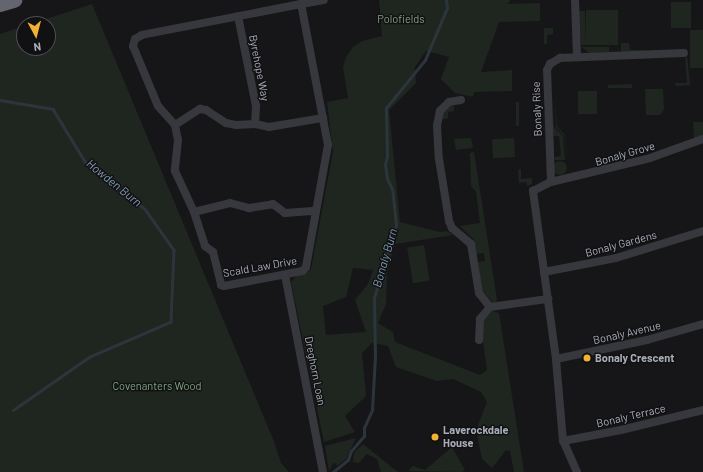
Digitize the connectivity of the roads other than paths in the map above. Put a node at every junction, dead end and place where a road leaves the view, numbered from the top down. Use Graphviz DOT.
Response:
graph roads {
  1 [pos="14,0"];
  2 [pos="324,0"];
  3 [pos="575,0"];
  4 [pos="0,4"];
  5 [pos="301,4"];
  6 [pos="238,16"];
  7 [pos="684,54"];
  8 [pos="577,57"];
  9 [pos="461,100"];
  10 [pos="323,118"];
  11 [pos="255,124"];
  12 [pos="175,125"];
  13 [pos="703,139"];
  14 [pos="551,182"];
  15 [pos="316,211"];
  16 [pos="194,212"];
  17 [pos="703,231"];
  18 [pos="544,272"];
  19 [pos="285,275"];
  20 [pos="548,299"];
  21 [pos="490,307"];
  22 [pos="703,324"];
  23 [pos="479,340"];
  24 [pos="556,359"];
  25 [pos="703,410"];
  26 [pos="563,441"];
  27 [pos="322,470"];
  28 [pos="577,472"];
  1 -- 4 [label="highway"];
  2 -- 5 [label="street"];
  3 -- 8 [label="street"];
  5 -- 6 [label="street"];
  5 -- 10 [label="street, Scald Law Drive"];
  6 -- 11 [label="street, Byrehope Way"];
  6 -- 12 [label="street"];
  7 -- 8 [label="street, Bonaly Rise"];
  8 -- 14 [label="street, Bonaly Rise"];
  9 -- 21 [label="street"];
  10 -- 11 [label="street"];
  10 -- 15 [label="street, Scald Law Drive"];
  11 -- 12 [label="street"];
  12 -- 16 [label="street, Scald Law Drive"];
  13 -- 14 [label="street, Bonaly Grove"];
  14 -- 18 [label="street"];
  15 -- 16 [label="street"];
  15 -- 19 [label="street, Scald Law Drive"];
  16 -- 19 [label="street, Scald Law Drive"];
  17 -- 18 [label="street, Bonaly Gardens"];
  18 -- 20 [label="street"];
  19 -- 27 [label="street, Dreghorn Loan"];
  20 -- 21 [label="street"];
  20 -- 24 [label="street"];
  21 -- 23 [label="street"];
  22 -- 24 [label="street, Bonaly Avenue"];
  24 -- 26 [label="street"];
  25 -- 26 [label="street, Bonaly Terrace"];
  26 -- 28 [label="street"];
}
